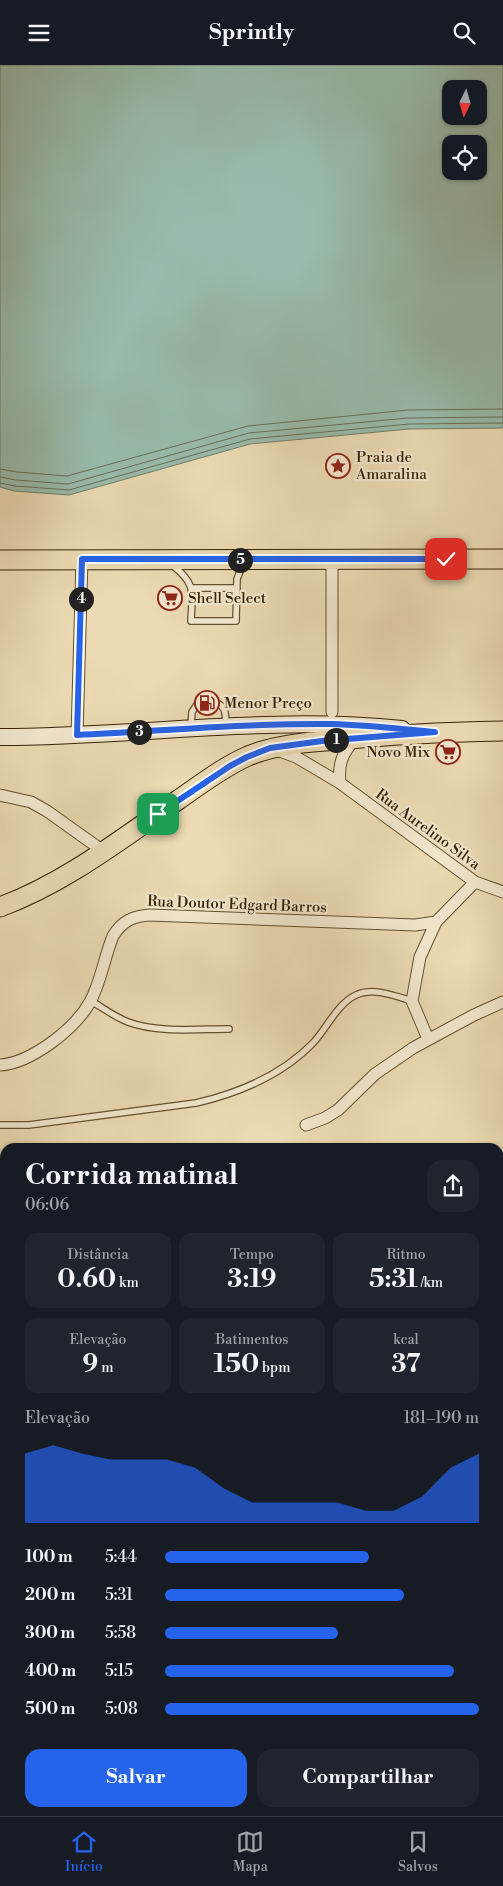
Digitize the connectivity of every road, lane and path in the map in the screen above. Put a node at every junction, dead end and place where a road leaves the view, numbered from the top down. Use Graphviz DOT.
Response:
graph roads {
  1 [pos="82,559"];
  2 [pos="165,559"];
  3 [pos="503,559"];
  4 [pos="0,560"];
  5 [pos="245,560"];
  6 [pos="332,560"];
  7 [pos="192,588"];
  8 [pos="237,588"];
  9 [pos="198,703"];
  10 [pos="217,703"];
  11 [pos="332,712"];
  12 [pos="226,727"];
  13 [pos="191,729"];
  14 [pos="503,731"];
  15 [pos="435,732"];
  16 [pos="77,735"];
  17 [pos="0,737"];
  18 [pos="356,738"];
  19 [pos="270,748"];
  20 [pos="340,783"];
  21 [pos="0,795"];
  22 [pos="103,851"];
  23 [pos="474,882"];
  24 [pos="503,892"];
  25 [pos="0,907"];
  26 [pos="436,922"];
  27 [pos="91,1001"];
  28 [pos="412,1001"];
  29 [pos="503,1002"];
  30 [pos="229,1029"];
  31 [pos="428,1039"];
  32 [pos="0,1065"];
  33 [pos="0,1125"];
  34 [pos="306,1125"];
  1 -- 2 [label="main road"];
  1 -- 4 [label="main road"];
  1 -- 16 [label="street"];
  2 -- 5 [label="main road"];
  2 -- 7 [label="lane"];
  3 -- 6 [label="main road"];
  5 -- 6 [label="main road"];
  5 -- 8 [label="lane"];
  6 -- 11 [label="street"];
  7 -- 8 [label="lane"];
  7 -- 8 [label="lane"];
  9 -- 13 [label="lane"];
  10 -- 12 [label="lane"];
  12 -- 13 [label="street"];
  12 -- 15 [label="street"];
  13 -- 16 [label="street"];
  14 -- 15 [label="main road"];
  15 -- 18 [label="main road"];
  16 -- 17 [label="street"];
  18 -- 19 [label="main road"];
  18 -- 20 [label="street"];
  19 -- 20 [label="street, Rua Aurelino Silva"];
  19 -- 22 [label="main road"];
  20 -- 23 [label="street, Rua Aurelino Silva"];
  21 -- 22 [label="street"];
  22 -- 25 [label="main road"];
  23 -- 24 [label="street, Rua Aurelino Silva"];
  23 -- 26 [label="street"];
  26 -- 27 [label="street, Rua Doutor Edgard Barros"];
  26 -- 28 [label="street"];
  27 -- 30 [label="lane"];
  27 -- 32 [label="street, Rua Doutor Edgard Barros"];
  28 -- 31 [label="street"];
  28 -- 33 [label="lane"];
  29 -- 31 [label="street"];
  31 -- 34 [label="street"];
}
